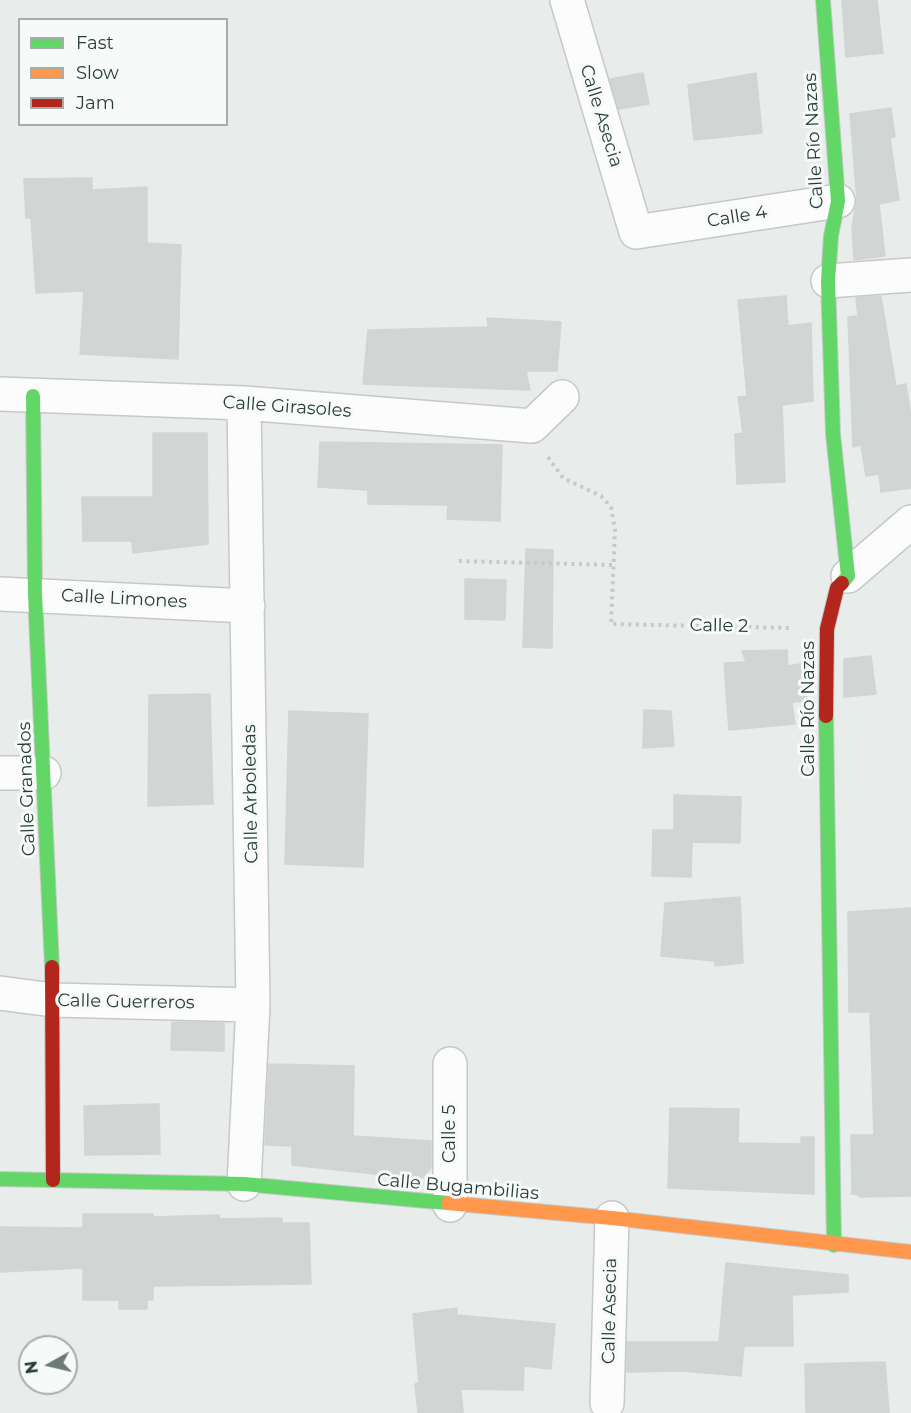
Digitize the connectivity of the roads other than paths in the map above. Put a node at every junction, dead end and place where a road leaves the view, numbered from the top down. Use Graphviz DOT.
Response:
graph roads {
  1 [pos="567,0"];
  2 [pos="823,0"];
  3 [pos="838,201"];
  4 [pos="636,232"];
  5 [pos="911,276"];
  6 [pos="828,281"];
  7 [pos="0,394"];
  8 [pos="33,396"];
  9 [pos="562,397"];
  10 [pos="244,404"];
  11 [pos="911,522"];
  12 [pos="848,576"];
  13 [pos="0,594"];
  14 [pos="35,594"];
  15 [pos="249,606"];
  16 [pos="0,773"];
  17 [pos="44,773"];
  18 [pos="0,993"];
  19 [pos="53,1000"];
  20 [pos="253,1005"];
  21 [pos="450,1064"];
  22 [pos="0,1179"];
  23 [pos="52,1180"];
  24 [pos="244,1184"];
  25 [pos="450,1205"];
  26 [pos="612,1218"];
  27 [pos="834,1245"];
  28 [pos="911,1252"];
  29 [pos="607,1404"];
  1 -- 4 [label="street, Calle Asecia"];
  2 -- 3 [label="street, Calle Río Nazas"];
  3 -- 4 [label="street, Calle 4"];
  3 -- 6 [label="street, Calle Río Nazas"];
  5 -- 6 [label="street"];
  6 -- 12 [label="street, Calle Río Nazas"];
  7 -- 8 [label="street, Calle Girasoles"];
  8 -- 10 [label="street, Calle Girasoles"];
  8 -- 14 [label="street, Calle Granados"];
  9 -- 10 [label="street, Calle Girasoles"];
  10 -- 15 [label="street, Calle Arboledas"];
  11 -- 12 [label="street"];
  12 -- 27 [label="street, Calle Río Nazas"];
  13 -- 14 [label="street, Calle Limones"];
  14 -- 15 [label="street, Calle Limones"];
  14 -- 17 [label="street, Calle Granados"];
  15 -- 20 [label="street, Calle Arboledas"];
  16 -- 17 [label="street"];
  17 -- 19 [label="street, Calle Granados"];
  18 -- 19 [label="street, Calle Guerreros"];
  19 -- 20 [label="street, Calle Guerreros"];
  19 -- 23 [label="street, Calle Granados"];
  20 -- 24 [label="street, Calle Arboledas"];
  21 -- 25 [label="street, Calle 5"];
  22 -- 23 [label="street, Calle Bugambilias"];
  23 -- 24 [label="street, Calle Bugambilias"];
  24 -- 25 [label="street, Calle Bugambilias"];
  25 -- 26 [label="street, Calle Bugambilias"];
  26 -- 27 [label="street, Calle Bugambilias"];
  26 -- 29 [label="street, Calle Asecia"];
  27 -- 28 [label="street, Calle Bugambilias"];
}
